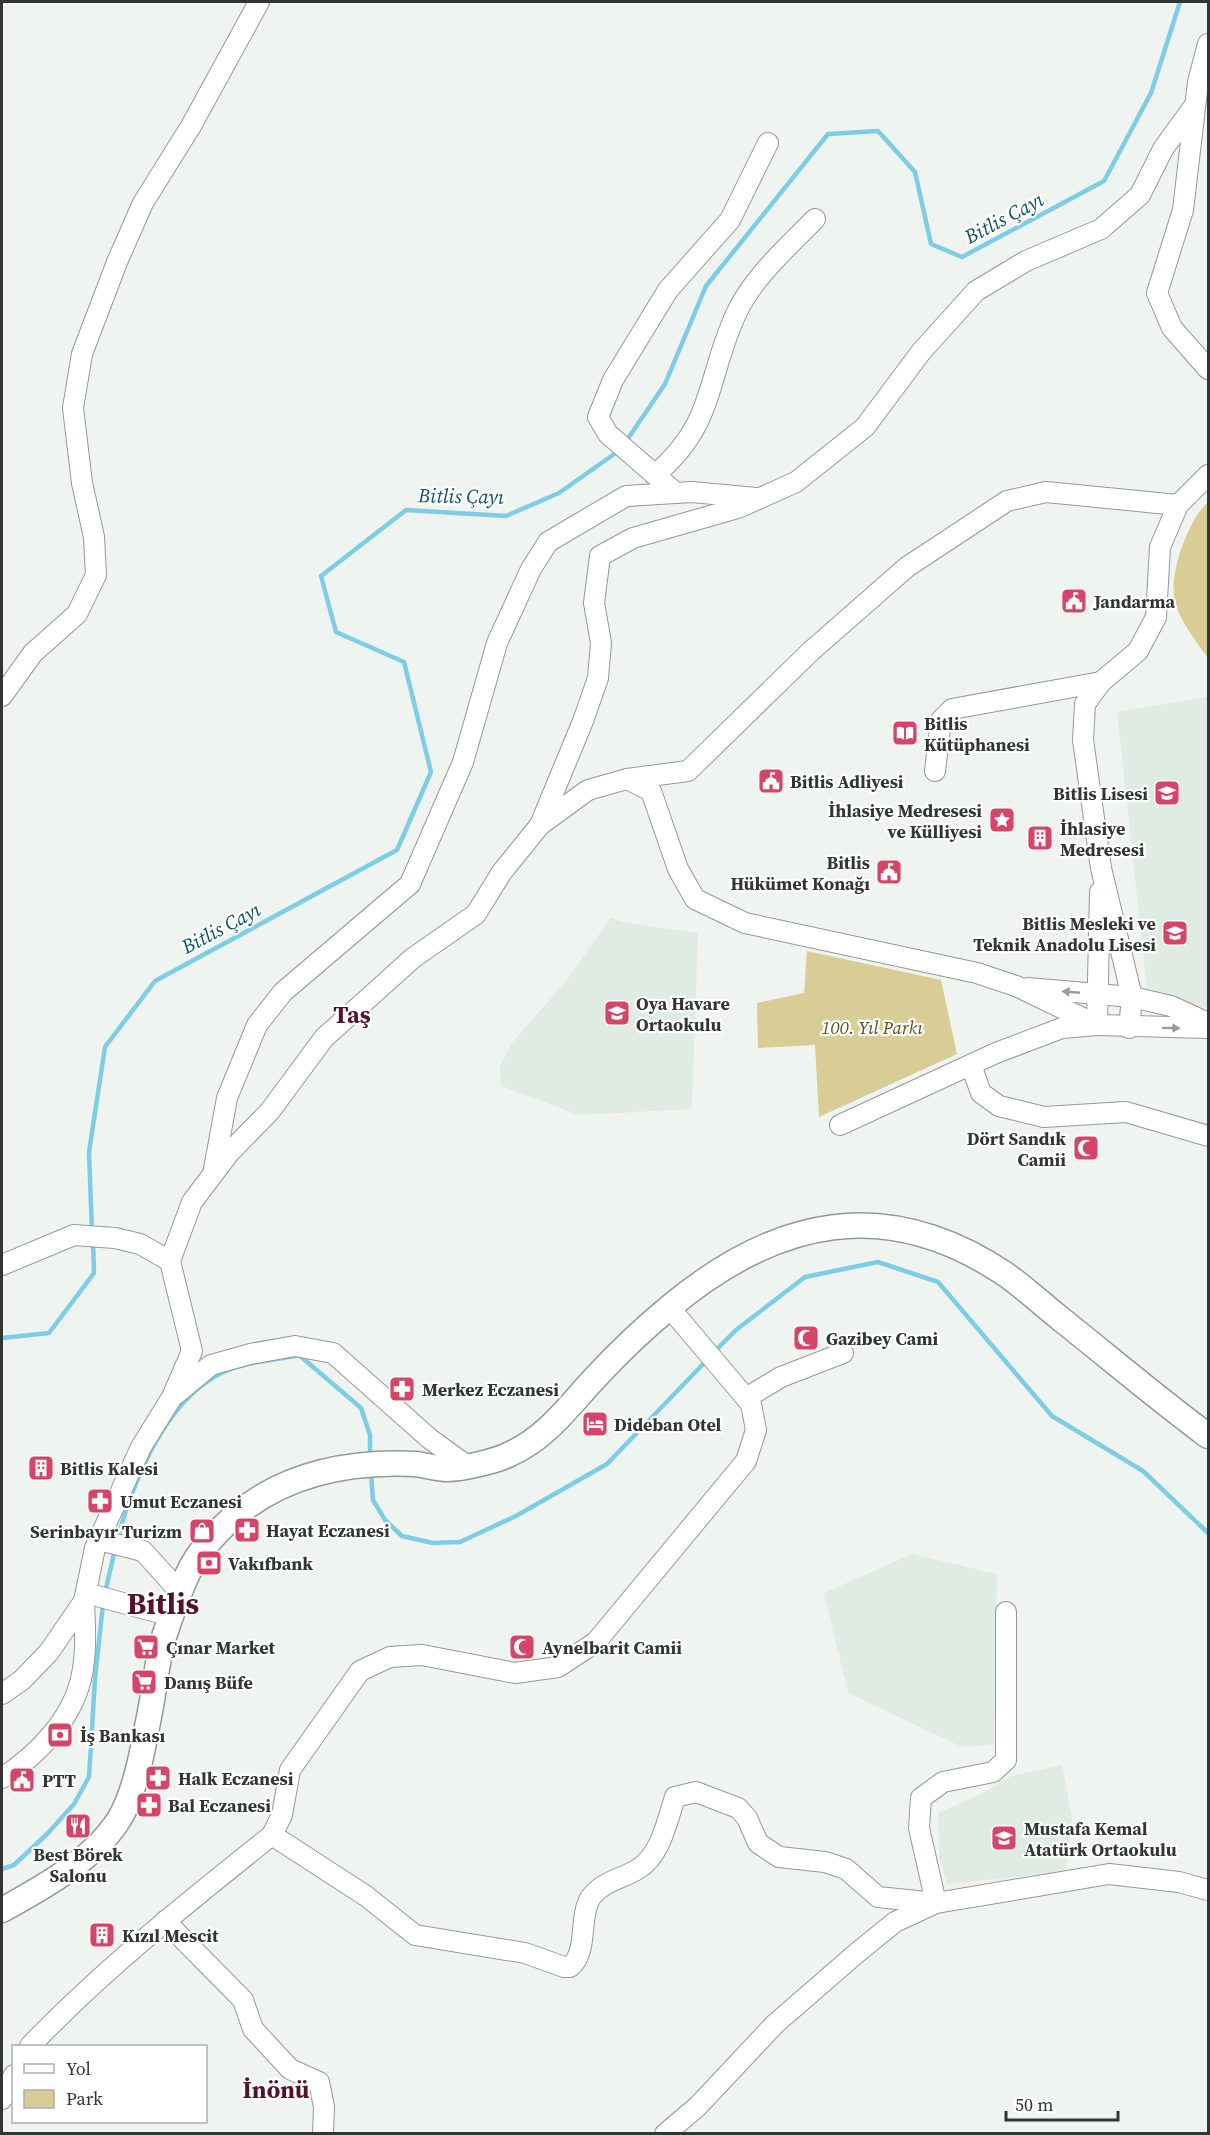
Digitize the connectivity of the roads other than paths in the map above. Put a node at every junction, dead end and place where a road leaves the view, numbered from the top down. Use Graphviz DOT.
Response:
graph roads {
  1 [pos="259,2"];
  2 [pos="1209,44"];
  3 [pos="1195,105"];
  4 [pos="768,143"];
  5 [pos="815,219"];
  6 [pos="1209,369"];
  7 [pos="655,475"];
  8 [pos="1205,481"];
  9 [pos="676,493"];
  10 [pos="760,498"];
  11 [pos="1178,506"];
  12 [pos="1101,682"];
  13 [pos="2,696"];
  14 [pos="935,771"];
  15 [pos="627,779"];
  16 [pos="540,825"];
  17 [pos="1101,868"];
  18 [pos="1016,986"];
  19 [pos="1096,994"];
  20 [pos="1132,996"];
  21 [pos="1209,1023"];
  22 [pos="1097,1025"];
  23 [pos="1129,1028"];
  24 [pos="1209,1028"];
  25 [pos="971,1065"];
  26 [pos="840,1125"];
  27 [pos="1209,1136"];
  28 [pos="213,1172"];
  29 [pos="170,1261"];
  30 [pos="2,1265"];
  31 [pos="669,1308"];
  32 [pos="843,1353"];
  33 [pos="172,1397"];
  34 [pos="746,1398"];
  35 [pos="1197,1422"];
  36 [pos="1209,1436"];
  37 [pos="466,1465"];
  38 [pos="103,1541"];
  39 [pos="180,1592"];
  40 [pos="88,1596"];
  41 [pos="1006,1612"];
  42 [pos="171,1616"];
  43 [pos="2,1694"];
  44 [pos="2,1778"];
  45 [pos="272,1835"];
  46 [pos="1209,1890"];
  47 [pos="936,1903"];
  48 [pos="2,1910"];
  49 [pos="165,1921"];
  50 [pos="31,2045"];
  51 [pos="12,2079"];
  52 [pos="2,2099"];
  53 [pos="323,2133"];
  54 [pos="665,2133"];
  1 -- 13 [label="street"];
  2 -- 3 [label="street"];
  3 -- 6 [label="street"];
  3 -- 10 [label="street"];
  4 -- 7 [label="street"];
  5 -- 7 [label="street"];
  7 -- 9 [label="street"];
  8 -- 11 [label="street"];
  9 -- 10 [label="street"];
  9 -- 28 [label="street"];
  10 -- 16 [label="street"];
  11 -- 12 [label="street"];
  11 -- 15 [label="street"];
  12 -- 14 [label="street"];
  12 -- 17 [label="street"];
  15 -- 16 [label="street"];
  15 -- 18 [label="street"];
  16 -- 28 [label="street"];
  17 -- 19 [label="street"];
  17 -- 20 [label="street"];
  19 -- 18 [label="street, one-way"];
  18 -- 22 [label="street"];
  19 -- 20 [label="street"];
  19 -- 22 [label="street"];
  20 -- 21 [label="street"];
  20 -- 23 [label="street"];
  22 -- 23 [label="street"];
  22 -- 25 [label="street"];
  23 -- 24 [label="street, one-way"];
  25 -- 26 [label="street"];
  25 -- 27 [label="street"];
  28 -- 29 [label="street"];
  29 -- 30 [label="street"];
  29 -- 33 [label="street"];
  31 -- 34 [label="street"];
  31 -- 35 [label="main road"];
  31 -- 37 [label="main road"];
  32 -- 34 [label="street"];
  33 -- 37 [label="street"];
  33 -- 38 [label="street"];
  34 -- 45 [label="street"];
  35 -- 36 [label="main road"];
  37 -- 39 [label="main road"];
  38 -- 39 [label="street"];
  38 -- 40 [label="street"];
  39 -- 42 [label="main road"];
  40 -- 42 [label="street"];
  40 -- 43 [label="street"];
  40 -- 44 [label="street"];
  41 -- 47 [label="street"];
  42 -- 48 [label="main road"];
  45 -- 47 [label="street"];
  45 -- 49 [label="street"];
  46 -- 47 [label="street"];
  47 -- 54 [label="street"];
  49 -- 50 [label="street"];
  49 -- 53 [label="street"];
  51 -- 52 [label="street"];
}
